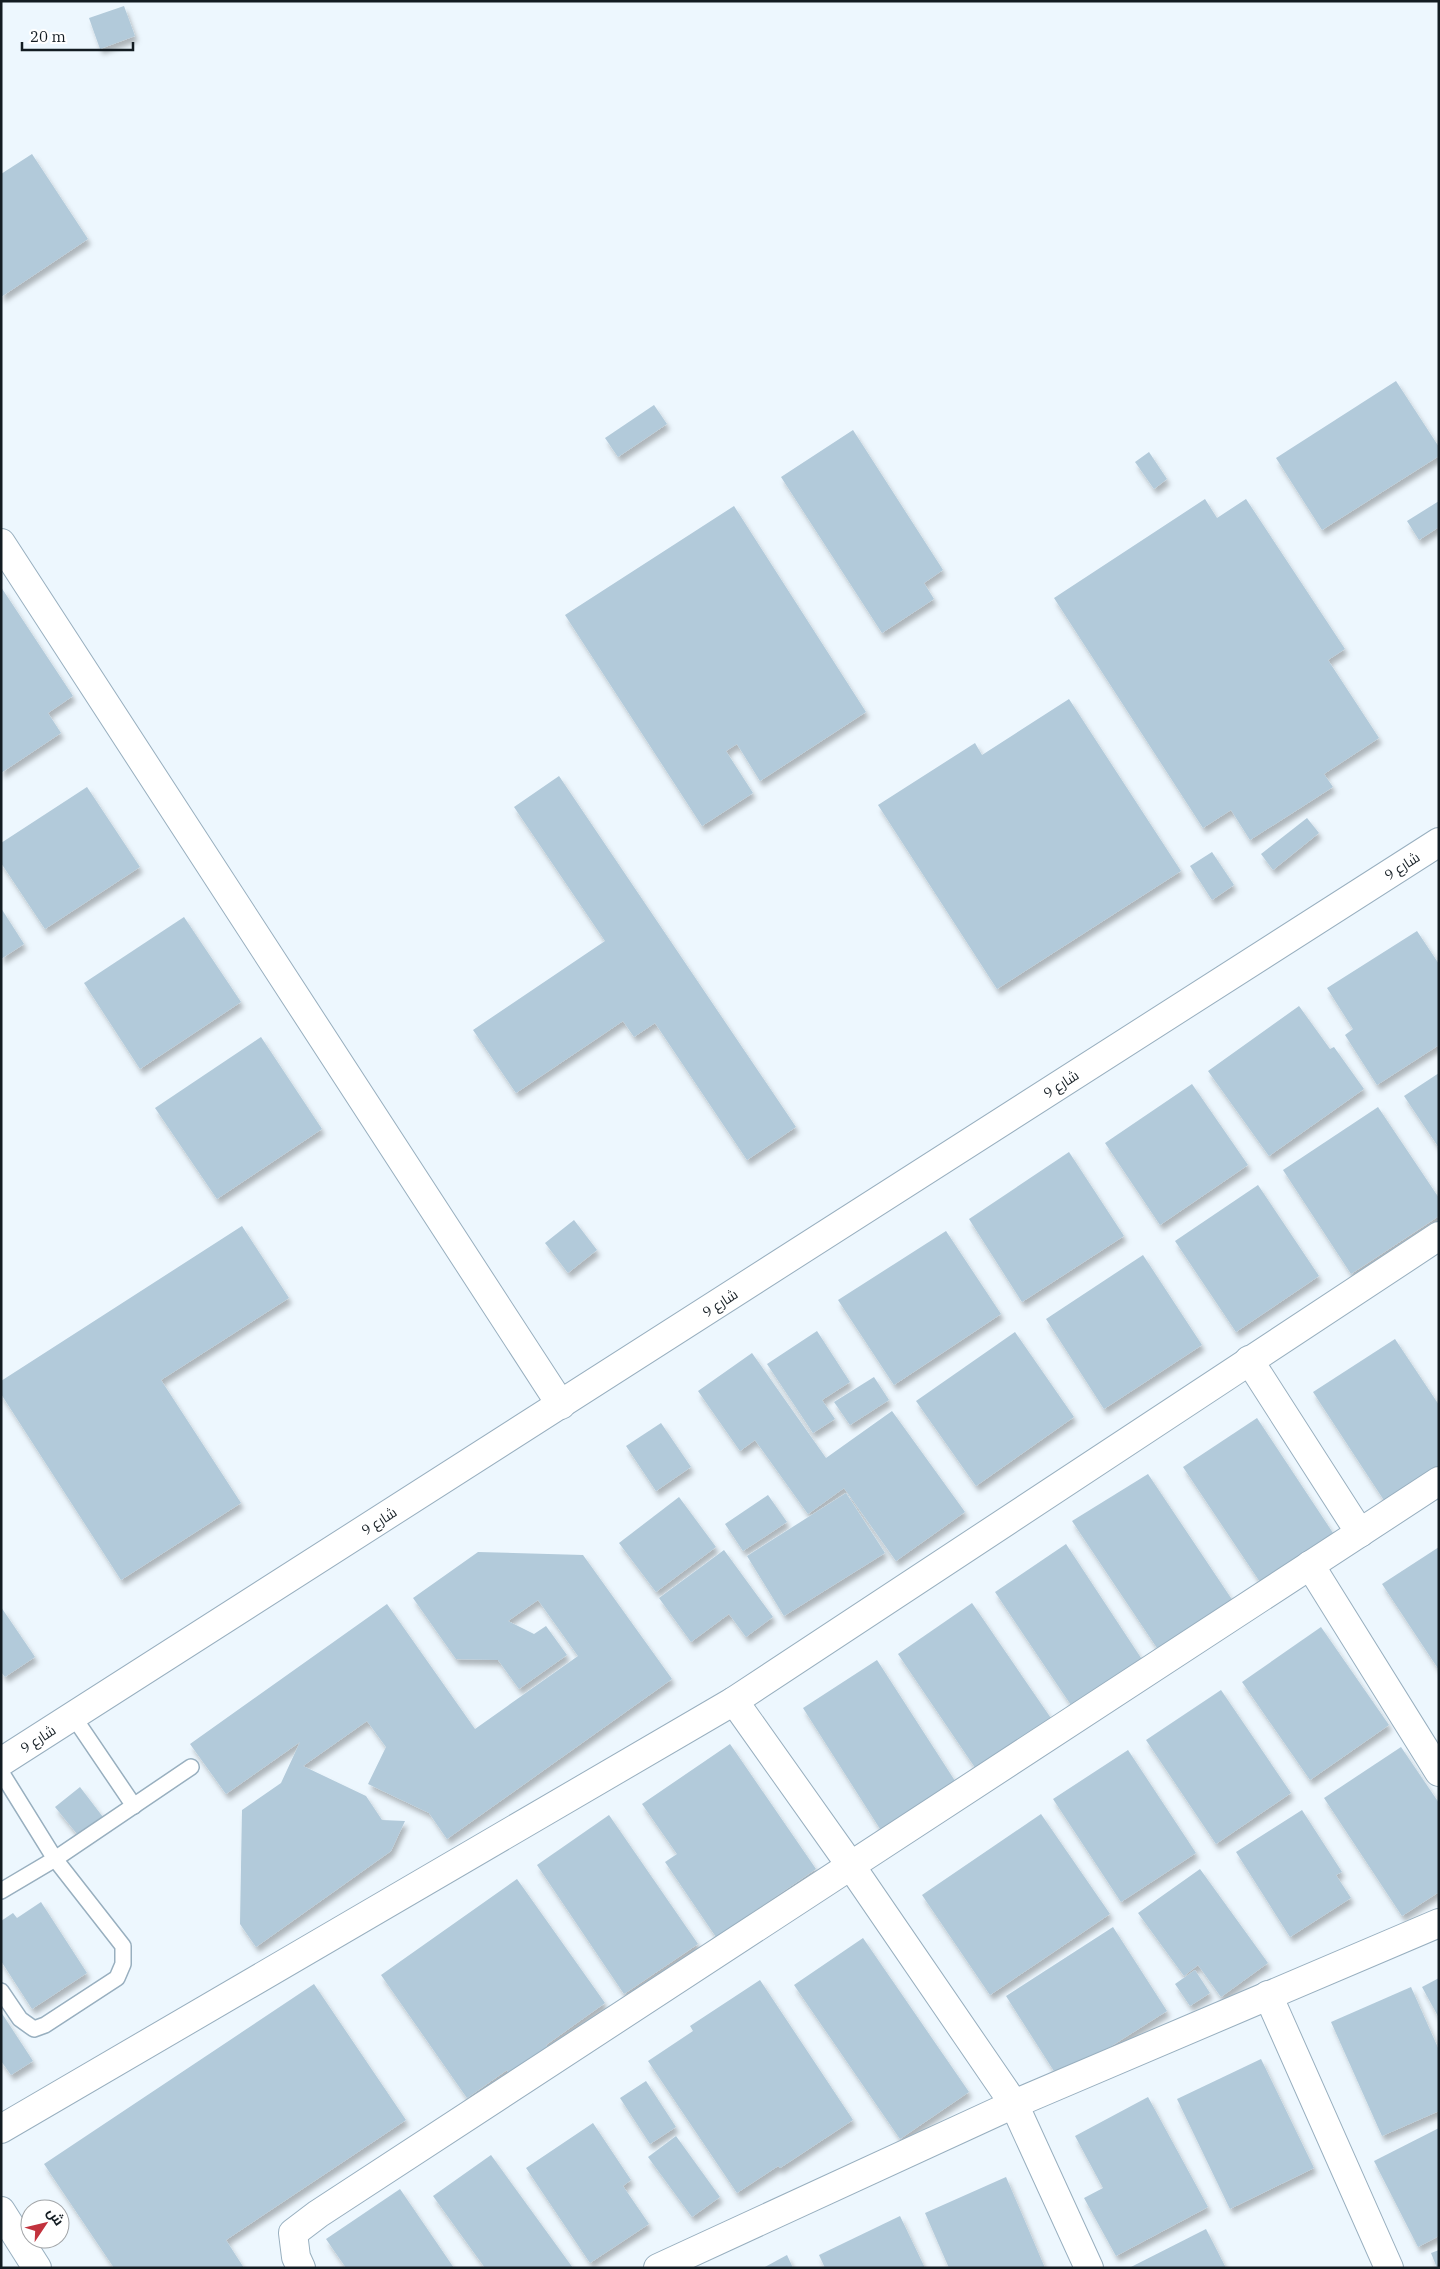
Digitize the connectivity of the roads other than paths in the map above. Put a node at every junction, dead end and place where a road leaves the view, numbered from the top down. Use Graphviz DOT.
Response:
graph roads {
  1 [pos="1,543"];
  2 [pos="1439,842"];
  3 [pos="1439,1236"];
  4 [pos="1249,1360"];
  5 [pos="561,1405"];
  6 [pos="1439,1481"];
  7 [pos="1360,1533"];
  8 [pos="1310,1565"];
  9 [pos="734,1701"];
  10 [pos="73,1716"];
  11 [pos="1,1762"];
  12 [pos="191,1766"];
  13 [pos="1,1772"];
  14 [pos="1439,1772"];
  15 [pos="134,1806"];
  16 [pos="55,1859"];
  17 [pos="851,1866"];
  18 [pos="1,1891"];
  19 [pos="1439,1923"];
  20 [pos="1,1991"];
  21 [pos="1268,1995"];
  22 [pos="1014,2104"];
  23 [pos="1,2129"];
  24 [pos="1,2211"];
  25 [pos="37,2268"];
  26 [pos="301,2268"];
  27 [pos="658,2268"];
  28 [pos="1089,2268"];
  29 [pos="1389,2268"];
  1 -- 5 [label="street"];
  2 -- 5 [label="street, شارع 9"];
  3 -- 4 [label="street"];
  4 -- 7 [label="street"];
  4 -- 9 [label="street"];
  5 -- 10 [label="street, شارع 9"];
  6 -- 7 [label="street"];
  7 -- 8 [label="street"];
  8 -- 14 [label="street"];
  8 -- 17 [label="street"];
  9 -- 17 [label="street"];
  9 -- 23 [label="street"];
  10 -- 11 [label="street, شارع 9"];
  10 -- 15 [label="lane"];
  12 -- 15 [label="lane"];
  13 -- 16 [label="lane"];
  15 -- 16 [label="lane"];
  16 -- 18 [label="lane"];
  16 -- 20 [label="lane"];
  17 -- 22 [label="street"];
  17 -- 26 [label="street"];
  19 -- 21 [label="street"];
  21 -- 22 [label="street"];
  21 -- 29 [label="street"];
  22 -- 27 [label="street"];
  22 -- 28 [label="street"];
  24 -- 25 [label="street"];
}
